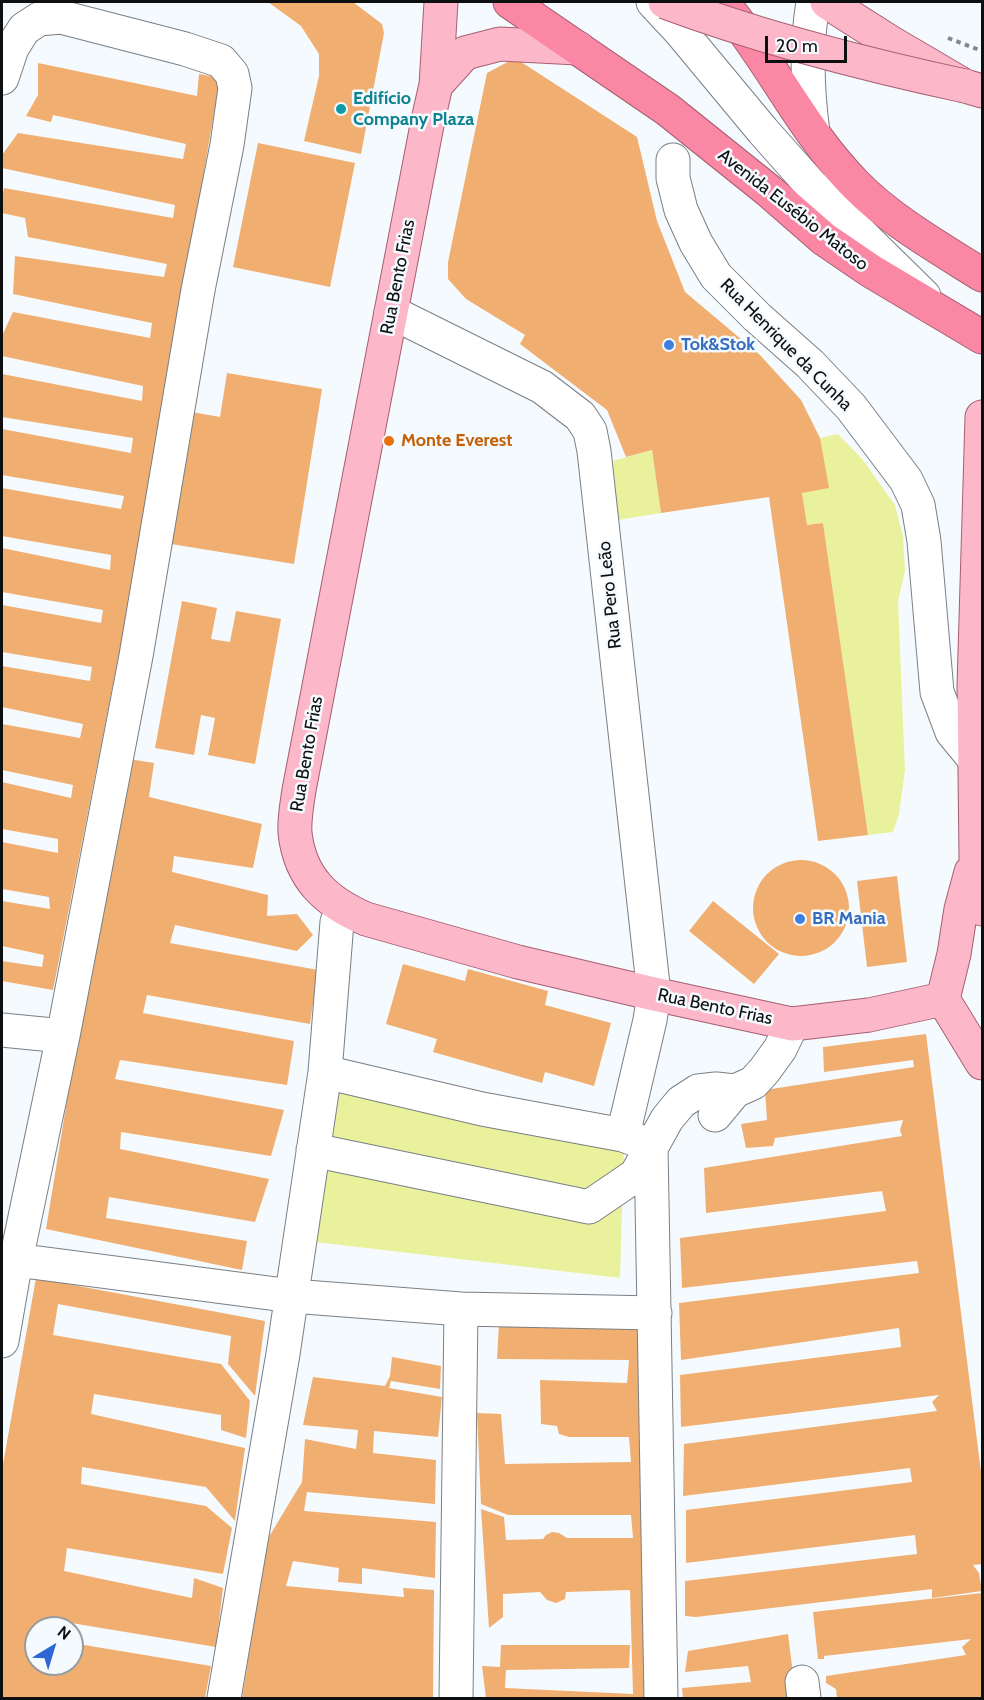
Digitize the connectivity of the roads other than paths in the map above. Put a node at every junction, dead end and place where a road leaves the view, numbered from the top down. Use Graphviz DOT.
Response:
graph roads {
  1 [pos="441,2"];
  2 [pos="510,2"];
  3 [pos="653,2"];
  4 [pos="665,2"];
  5 [pos="722,2"];
  6 [pos="813,2"];
  7 [pos="827,2"];
  8 [pos="578,48"];
  9 [pos="2,78"];
  10 [pos="436,85"];
  11 [pos="974,88"];
  12 [pos="818,140"];
  13 [pos="673,160"];
  14 [pos="982,274"];
  15 [pos="391,312"];
  16 [pos="961,324"];
  17 [pos="982,417"];
  18 [pos="976,761"];
  19 [pos="976,859"];
  20 [pos="982,909"];
  21 [pos="337,922"];
  22 [pos="654,994"];
  23 [pos="943,999"];
  24 [pos="792,1024"];
  25 [pos="2,1030"];
  26 [pos="63,1036"];
  27 [pos="982,1063"];
  28 [pos="325,1072"];
  29 [pos="637,1140"];
  30 [pos="313,1150"];
  31 [pos="16,1260"];
  32 [pos="292,1296"];
  33 [pos="461,1309"];
  34 [pos="655,1313"];
  35 [pos="2,1341"];
  36 [pos="224,1698"];
  37 [pos="456,1698"];
  38 [pos="661,1698"];
  1 -- 10 [label="main road, Rua Bento Frias"];
  2 -- 8 [label="highway, Avenida Eusébio Matoso"];
  3 -- 16 [label="street, Avenida Eusébio Matoso"];
  4 -- 11 [label="main road, bridge"];
  5 -- 12 [label="highway"];
  6 -- 12 [label="street"];
  7 -- 11 [label="main road"];
  8 -- 10 [label="main road"];
  8 -- 16 [label="highway, Avenida Eusébio Matoso"];
  9 -- 26 [label="street"];
  10 -- 15 [label="main road, Rua Bento Frias"];
  12 -- 14 [label="highway"];
  13 -- 18 [label="street, Rua Henrique da Cunha"];
  15 -- 22 [label="street, Rua Pero Leão"];
  15 -- 22 [label="main road, Rua Bento Frias"];
  17 -- 18 [label="main road"];
  18 -- 19 [label="main road"];
  19 -- 20 [label="main road"];
  19 -- 23 [label="main road"];
  21 -- 28 [label="street"];
  22 -- 24 [label="main road, Rua Bento Frias"];
  22 -- 29 [label="street, Rua Pero Leão"];
  23 -- 24 [label="main road, Rua Bento Frias"];
  23 -- 27 [label="main road"];
  24 -- 29 [label="street"];
  25 -- 26 [label="street"];
  26 -- 31 [label="street"];
  28 -- 29 [label="street"];
  28 -- 30 [label="street"];
  29 -- 30 [label="street"];
  29 -- 34 [label="street"];
  30 -- 32 [label="street"];
  31 -- 32 [label="street"];
  31 -- 35 [label="street"];
  32 -- 33 [label="street"];
  32 -- 36 [label="street"];
  33 -- 34 [label="street"];
  33 -- 37 [label="street"];
  34 -- 38 [label="street"];
}
